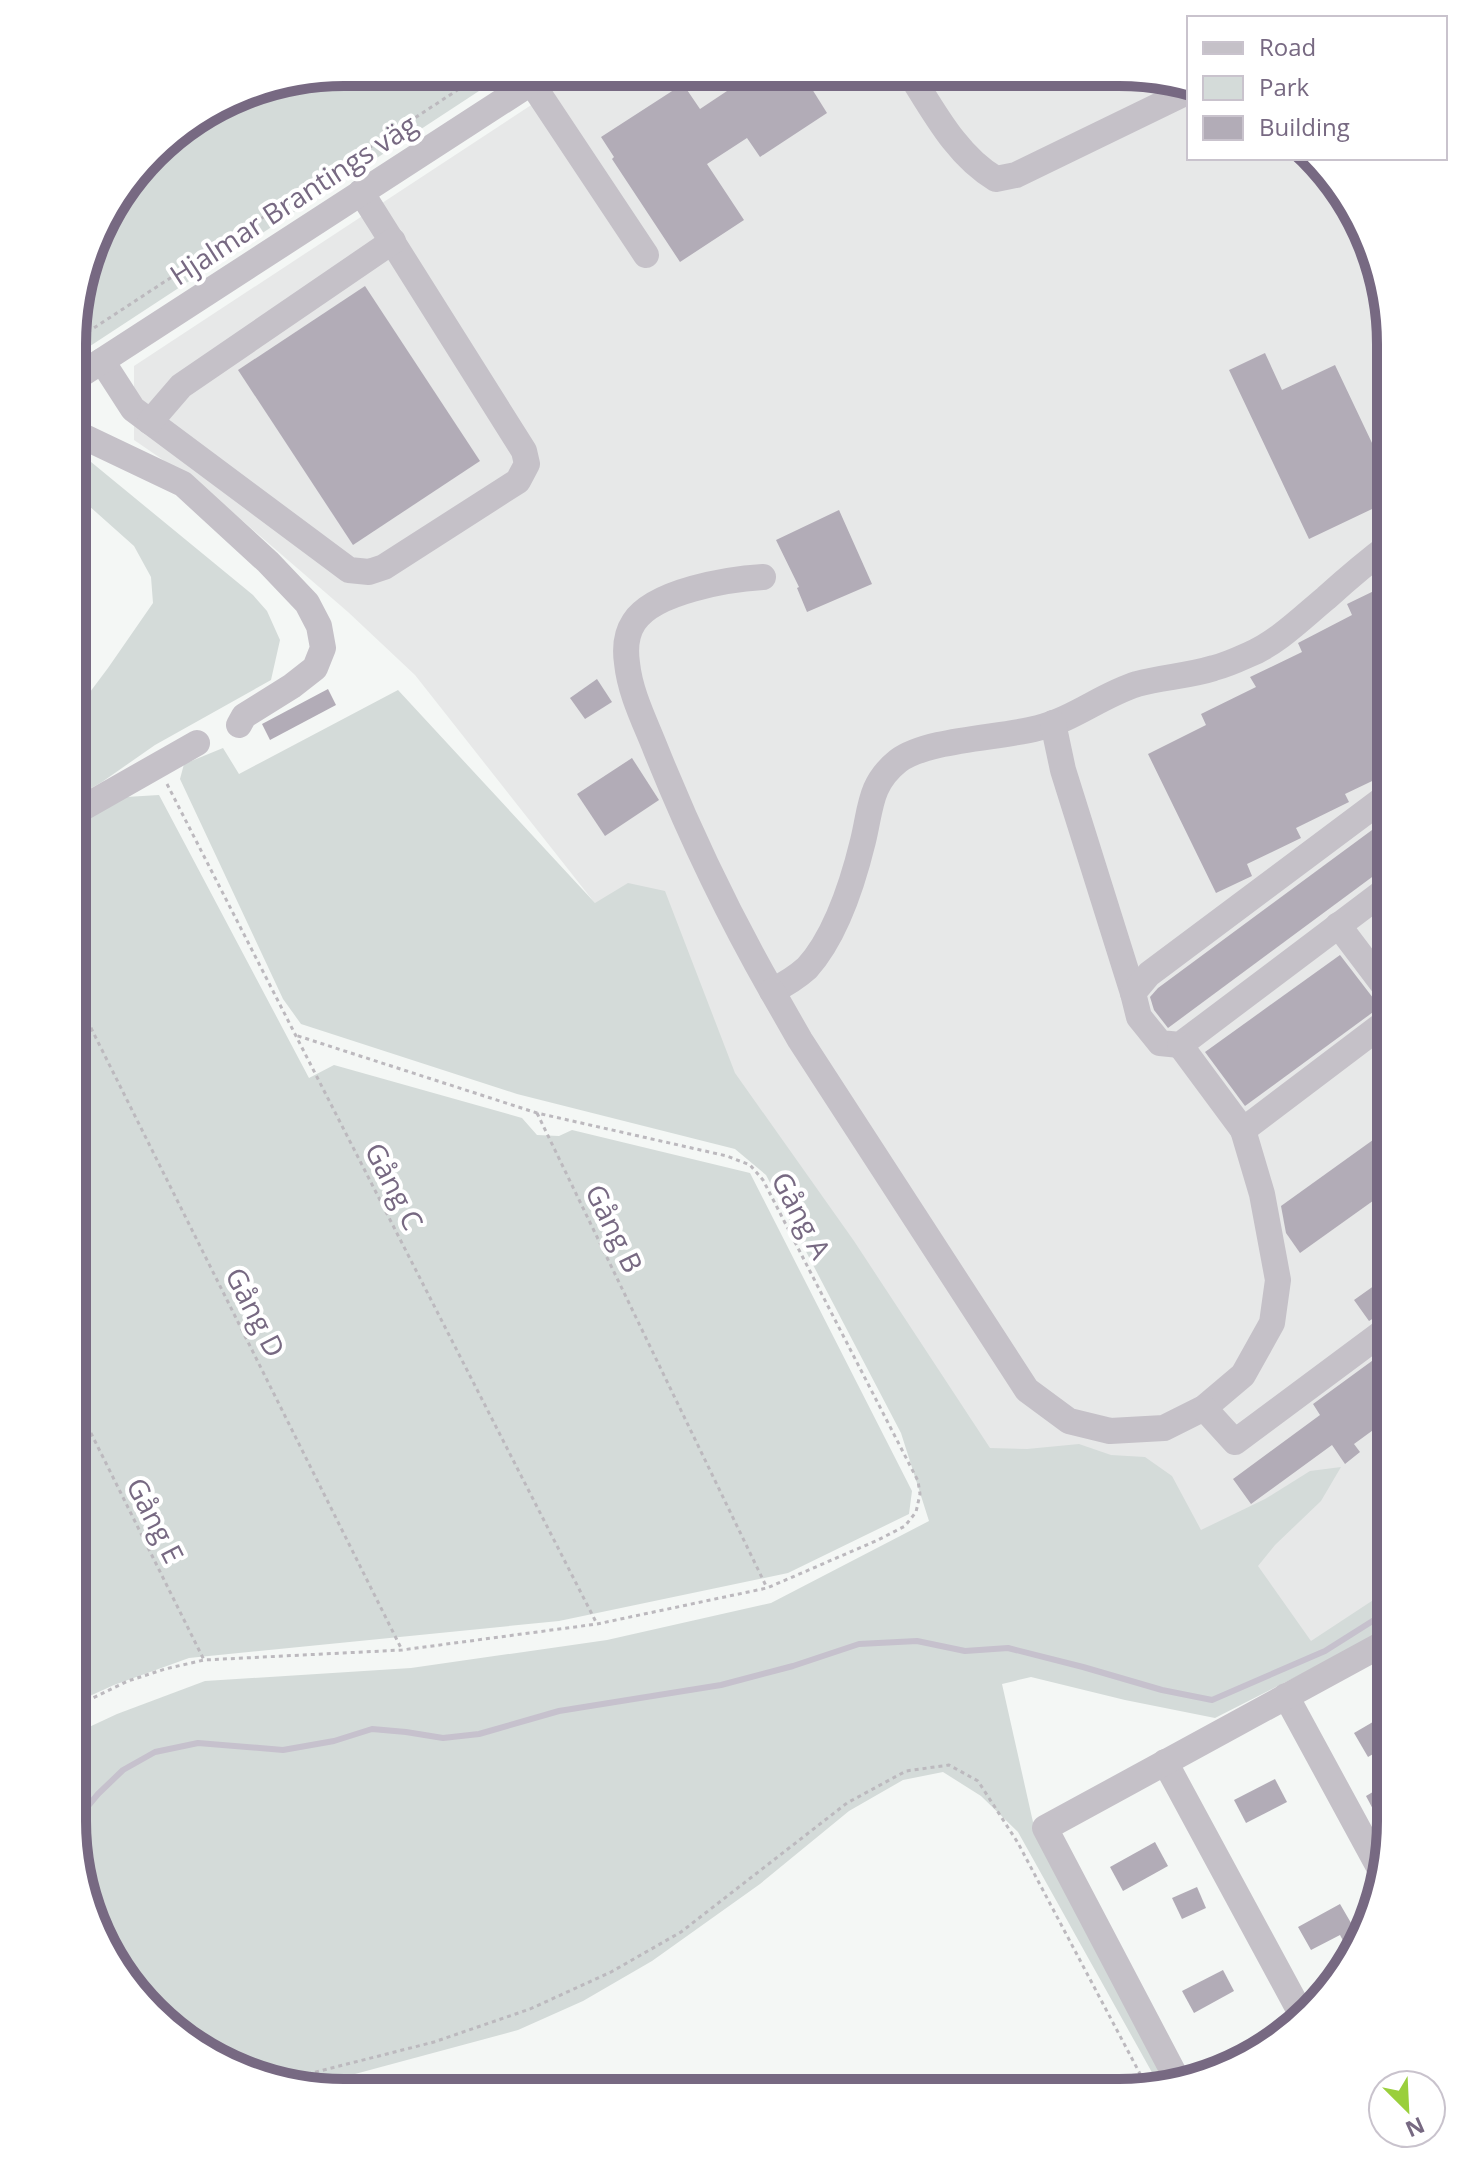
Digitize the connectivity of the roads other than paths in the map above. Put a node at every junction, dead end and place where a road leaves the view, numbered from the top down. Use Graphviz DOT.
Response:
graph roads {
  1 [pos="524,86"];
  2 [pos="543,86"];
  3 [pos="918,86"];
  4 [pos="1182,94"];
  5 [pos="361,192"];
  6 [pos="393,241"];
  7 [pos="646,255"];
  8 [pos="102,361"];
  9 [pos="86,376"];
  10 [pos="150,422"];
  11 [pos="86,435"];
  12 [pos="1377,555"];
  13 [pos="763,577"];
  14 [pos="1053,723"];
  15 [pos="239,725"];
  16 [pos="197,743"];
  17 [pos="1377,804"];
  18 [pos="86,806"];
  19 [pos="1377,897"];
  20 [pos="1338,925"];
  21 [pos="1377,976"];
  22 [pos="772,991"];
  23 [pos="1133,993"];
  24 [pos="1377,1029"];
  25 [pos="1180,1045"];
  26 [pos="1243,1130"];
  27 [pos="1376,1337"];
  28 [pos="1204,1408"];
  29 [pos="1376,1647"];
  30 [pos="1286,1696"];
  31 [pos="1165,1762"];
  32 [pos="1374,1857"];
  33 [pos="1297,2007"];
  34 [pos="1174,2073"];
  1 -- 5 [label="street, Hjalmar Brantings väg"];
  2 -- 7 [label="street"];
  3 -- 4 [label="street"];
  5 -- 6 [label="street"];
  5 -- 8 [label="street, Hjalmar Brantings väg"];
  6 -- 10 [label="street"];
  6 -- 10 [label="street"];
  8 -- 9 [label="street, Hjalmar Brantings väg"];
  8 -- 10 [label="street"];
  11 -- 15 [label="street"];
  12 -- 14 [label="street"];
  13 -- 22 [label="street"];
  14 -- 22 [label="street"];
  14 -- 23 [label="street"];
  16 -- 18 [label="street"];
  17 -- 23 [label="street"];
  19 -- 20 [label="street"];
  20 -- 21 [label="street"];
  20 -- 25 [label="street"];
  22 -- 28 [label="street"];
  23 -- 25 [label="street"];
  24 -- 26 [label="street"];
  25 -- 26 [label="street"];
  26 -- 28 [label="street"];
  27 -- 28 [label="street"];
  29 -- 30 [label="street"];
  30 -- 31 [label="street"];
  30 -- 32 [label="street"];
  31 -- 33 [label="street"];
  31 -- 34 [label="street"];
}
